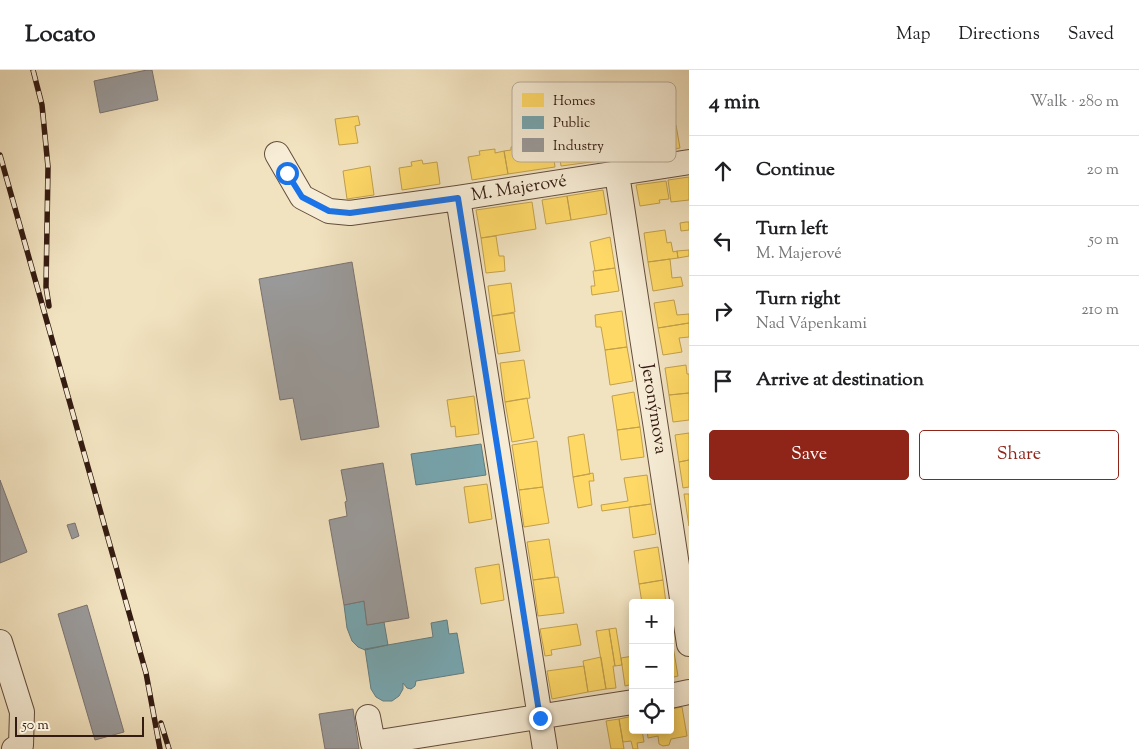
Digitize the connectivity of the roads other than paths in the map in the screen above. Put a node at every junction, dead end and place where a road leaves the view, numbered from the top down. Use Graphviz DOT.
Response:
graph roads {
  1 [pos="277,154"];
  2 [pos="689,162"];
  3 [pos="617,174"];
  4 [pos="458,198"];
  5 [pos="0,642"];
  6 [pos="689,644"];
  7 [pos="689,692"];
  8 [pos="674,695"];
  9 [pos="629,703"];
  10 [pos="368,717"];
  11 [pos="540,718"];
  12 [pos="14,749"];
  13 [pos="545,749"];
  1 -- 4 [label="street, M. Majerové"];
  2 -- 3 [label="street, M. Majerové"];
  3 -- 4 [label="street, M. Majerové"];
  3 -- 6 [label="street, Jeronýmova"];
  4 -- 11 [label="street"];
  5 -- 12 [label="street"];
  7 -- 8 [label="street"];
  9 -- 11 [label="street"];
  10 -- 11 [label="street"];
  11 -- 13 [label="street"];
}
